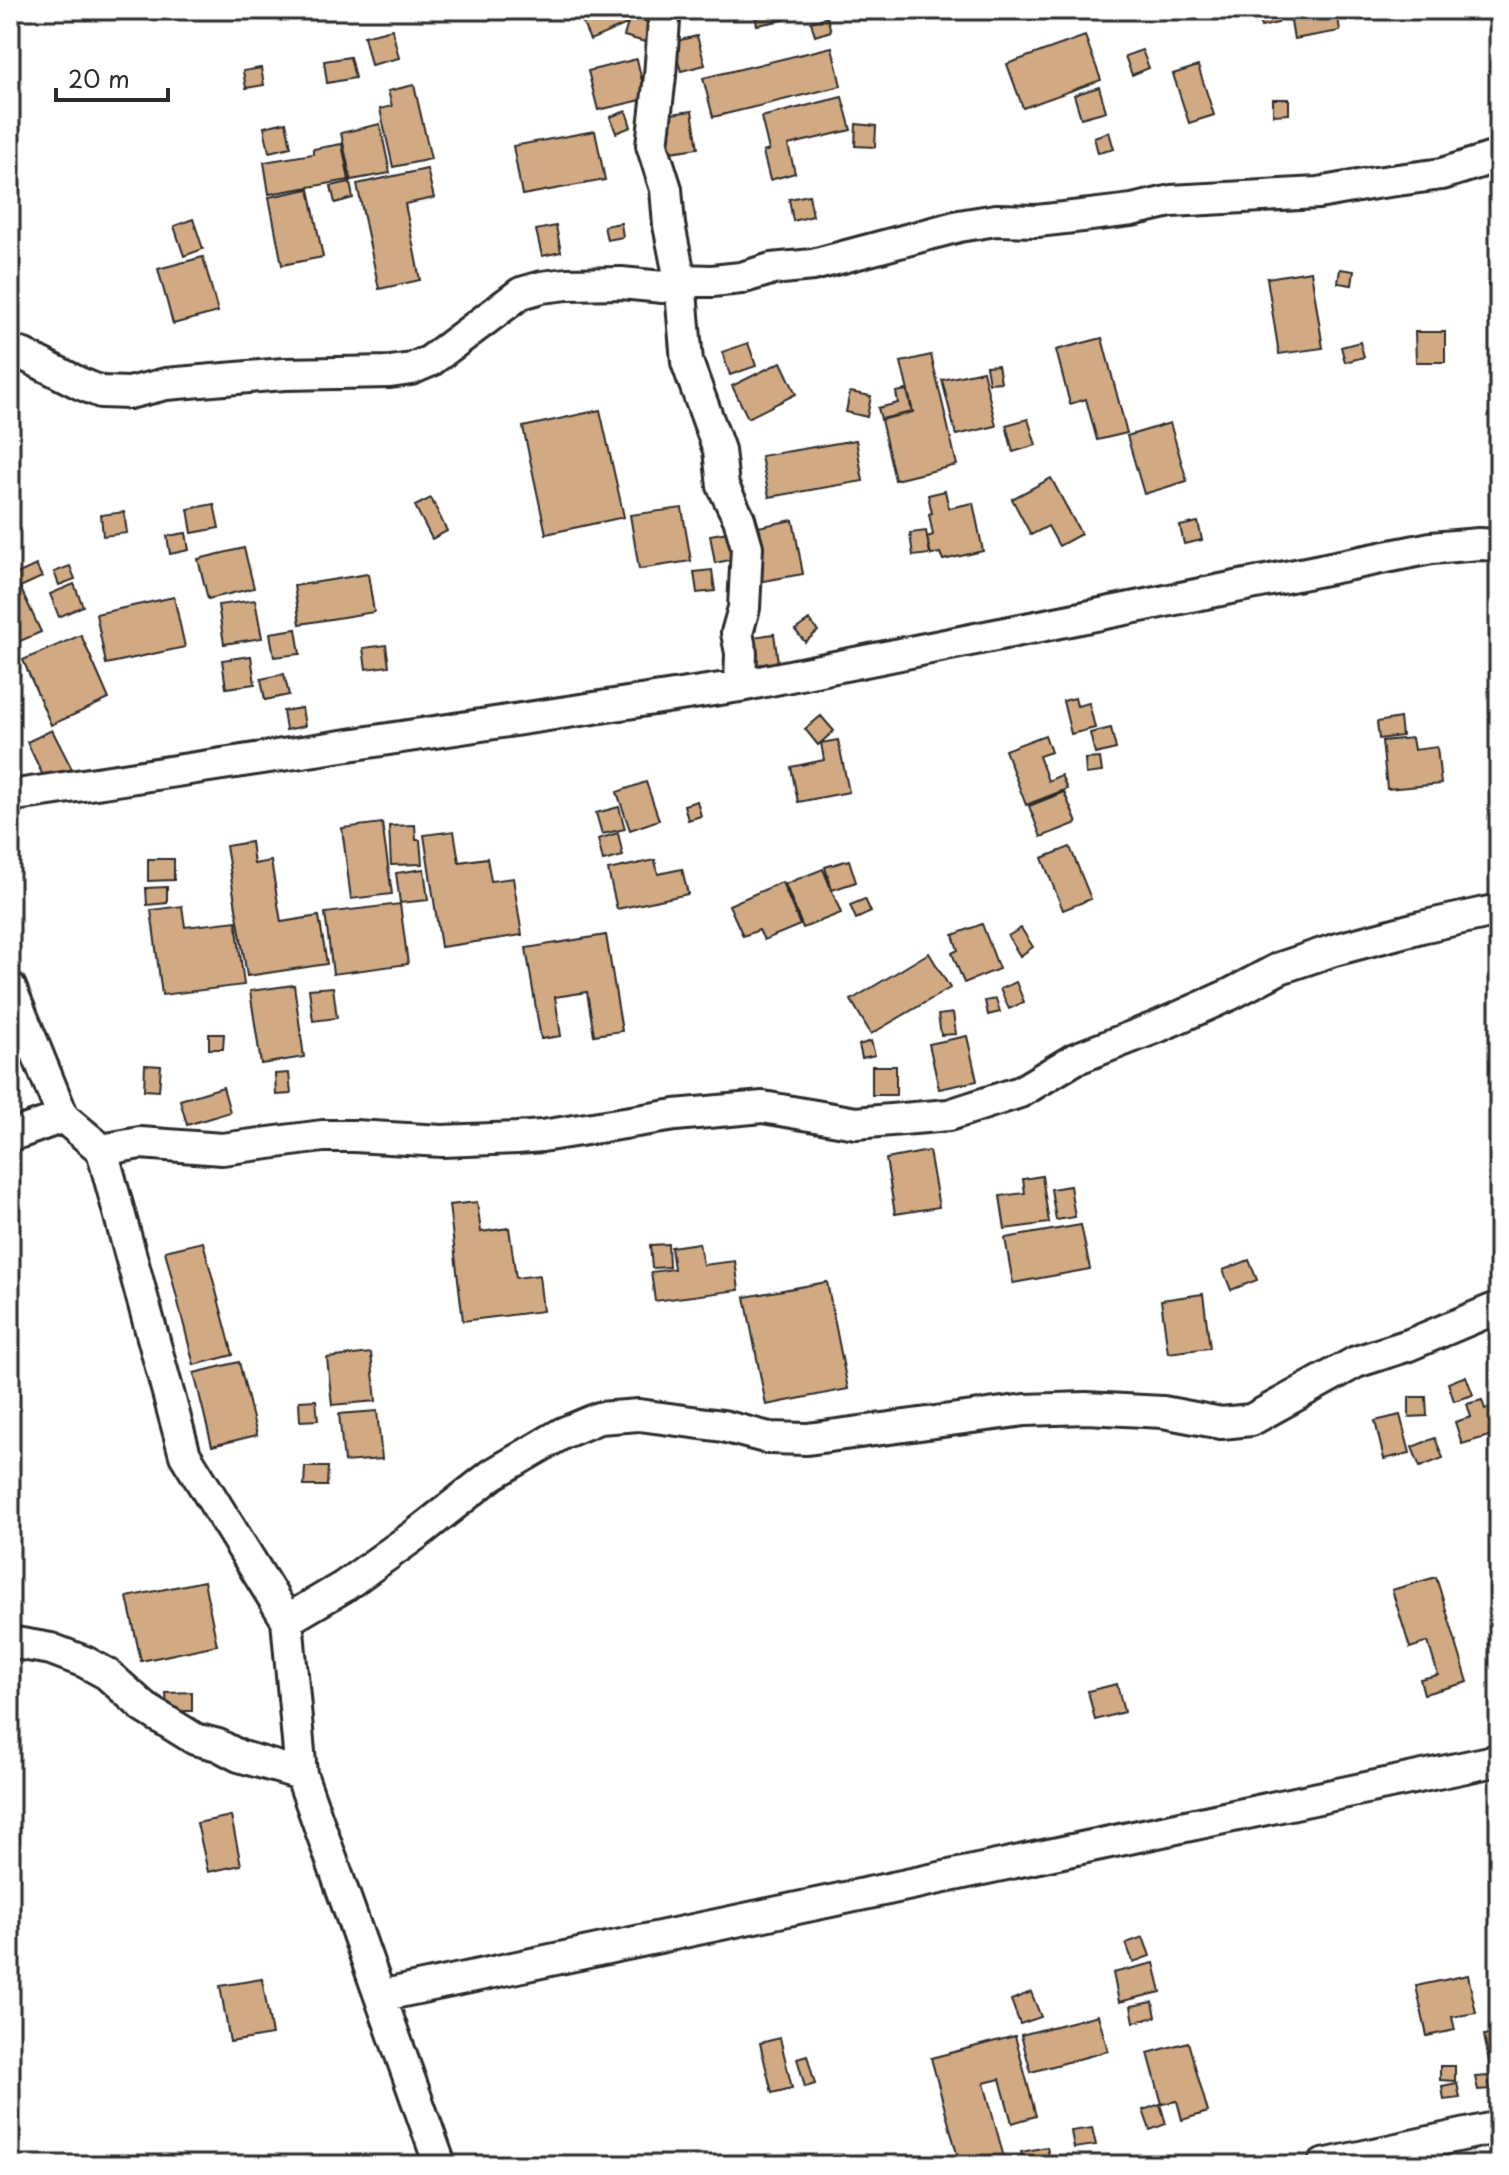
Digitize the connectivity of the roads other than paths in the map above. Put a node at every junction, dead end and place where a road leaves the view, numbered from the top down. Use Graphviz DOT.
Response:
graph roads {
  1 [pos="663,10"];
  2 [pos="1499,156"];
  3 [pos="680,280"];
  4 [pos="10,351"];
  5 [pos="1499,545"];
  6 [pos="740,686"];
  7 [pos="10,796"];
  8 [pos="1499,910"];
  9 [pos="10,987"];
  10 [pos="63,1117"];
  11 [pos="10,1136"];
  12 [pos="102,1150"];
  13 [pos="1499,1307"];
  14 [pos="287,1620"];
  15 [pos="10,1642"];
  16 [pos="1499,1760"];
  17 [pos="301,1774"];
  18 [pos="380,1996"];
  19 [pos="1499,2127"];
  20 [pos="440,2165"];
  21 [pos="1323,2165"];
  1 -- 3 [label="street"];
  2 -- 3 [label="street"];
  3 -- 4 [label="street"];
  3 -- 6 [label="street"];
  5 -- 6 [label="street"];
  6 -- 7 [label="street"];
  8 -- 12 [label="street"];
  9 -- 10 [label="street"];
  10 -- 11 [label="street"];
  10 -- 12 [label="street"];
  12 -- 14 [label="street"];
  13 -- 14 [label="street"];
  14 -- 17 [label="street"];
  15 -- 17 [label="street"];
  16 -- 18 [label="street"];
  17 -- 18 [label="street"];
  18 -- 20 [label="street"];
  19 -- 21 [label="street"];
}
